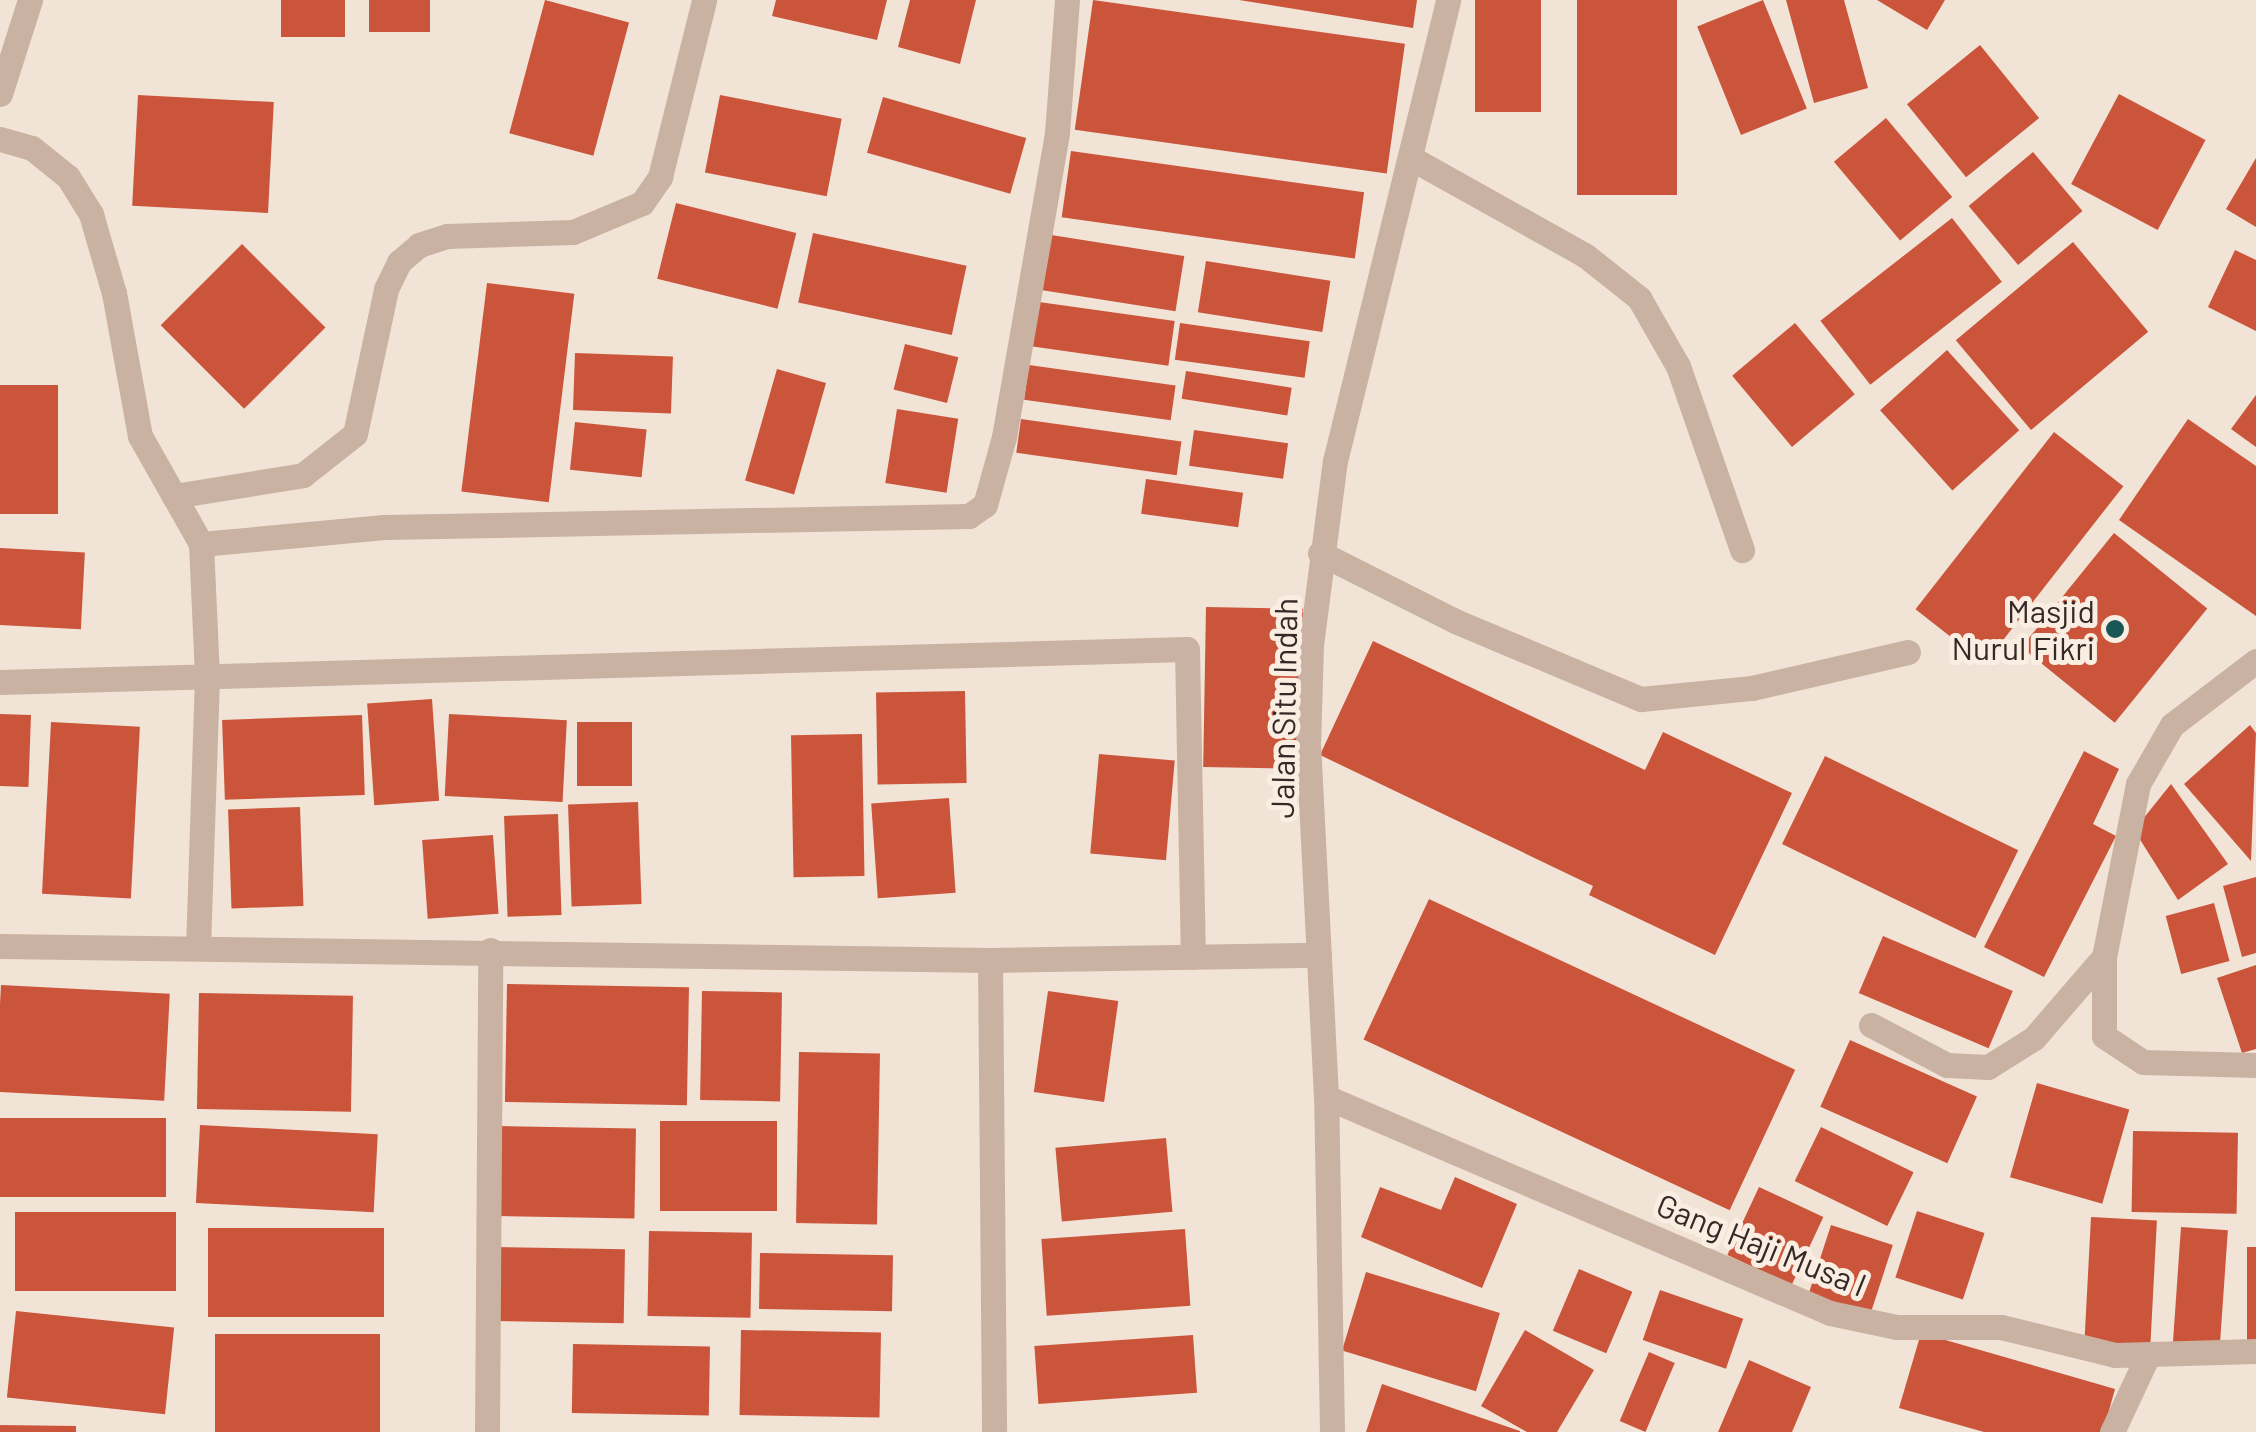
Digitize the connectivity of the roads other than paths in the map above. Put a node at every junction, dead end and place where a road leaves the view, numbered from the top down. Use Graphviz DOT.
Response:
graph roads {
  1 [pos="30,0"];
  2 [pos="704,0"];
  3 [pos="1067,0"];
  4 [pos="1448,0"];
  5 [pos="0,94"];
  6 [pos="0,138"];
  7 [pos="1411,158"];
  8 [pos="174,496"];
  9 [pos="200,544"];
  10 [pos="1742,550"];
  11 [pos="1320,553"];
  12 [pos="1908,652"];
  13 [pos="2256,661"];
  14 [pos="207,677"];
  15 [pos="0,682"];
  16 [pos="0,946"];
  17 [pos="198,946"];
  18 [pos="490,950"];
  19 [pos="1319,955"];
  20 [pos="1193,957"];
  21 [pos="2104,957"];
  22 [pos="990,960"];
  23 [pos="1871,1025"];
  24 [pos="2256,1064"];
  25 [pos="1326,1097"];
  26 [pos="2256,1351"];
  27 [pos="2148,1355"];
  28 [pos="486,1432"];
  29 [pos="994,1432"];
  30 [pos="1332,1432"];
  31 [pos="2112,1432"];
  1 -- 5 [label="street"];
  2 -- 8 [label="street"];
  3 -- 9 [label="street"];
  4 -- 7 [label="street, Jalan Situ Indah"];
  6 -- 8 [label="street"];
  7 -- 10 [label="street"];
  7 -- 11 [label="street, Jalan Situ Indah"];
  8 -- 9 [label="street"];
  9 -- 14 [label="street"];
  11 -- 12 [label="street"];
  11 -- 19 [label="street, Jalan Situ Indah"];
  13 -- 21 [label="street"];
  14 -- 15 [label="street"];
  14 -- 17 [label="street"];
  14 -- 20 [label="street"];
  16 -- 17 [label="street"];
  17 -- 18 [label="street"];
  18 -- 22 [label="street"];
  18 -- 28 [label="street"];
  19 -- 20 [label="street"];
  19 -- 25 [label="street, Jalan Situ Indah"];
  20 -- 22 [label="street"];
  21 -- 23 [label="street"];
  21 -- 24 [label="street"];
  22 -- 29 [label="street"];
  25 -- 27 [label="street, Gang Haji Musa I"];
  25 -- 30 [label="street, Jalan Situ Indah"];
  26 -- 27 [label="street, Gang Haji Musa I"];
  27 -- 31 [label="street"];
}
